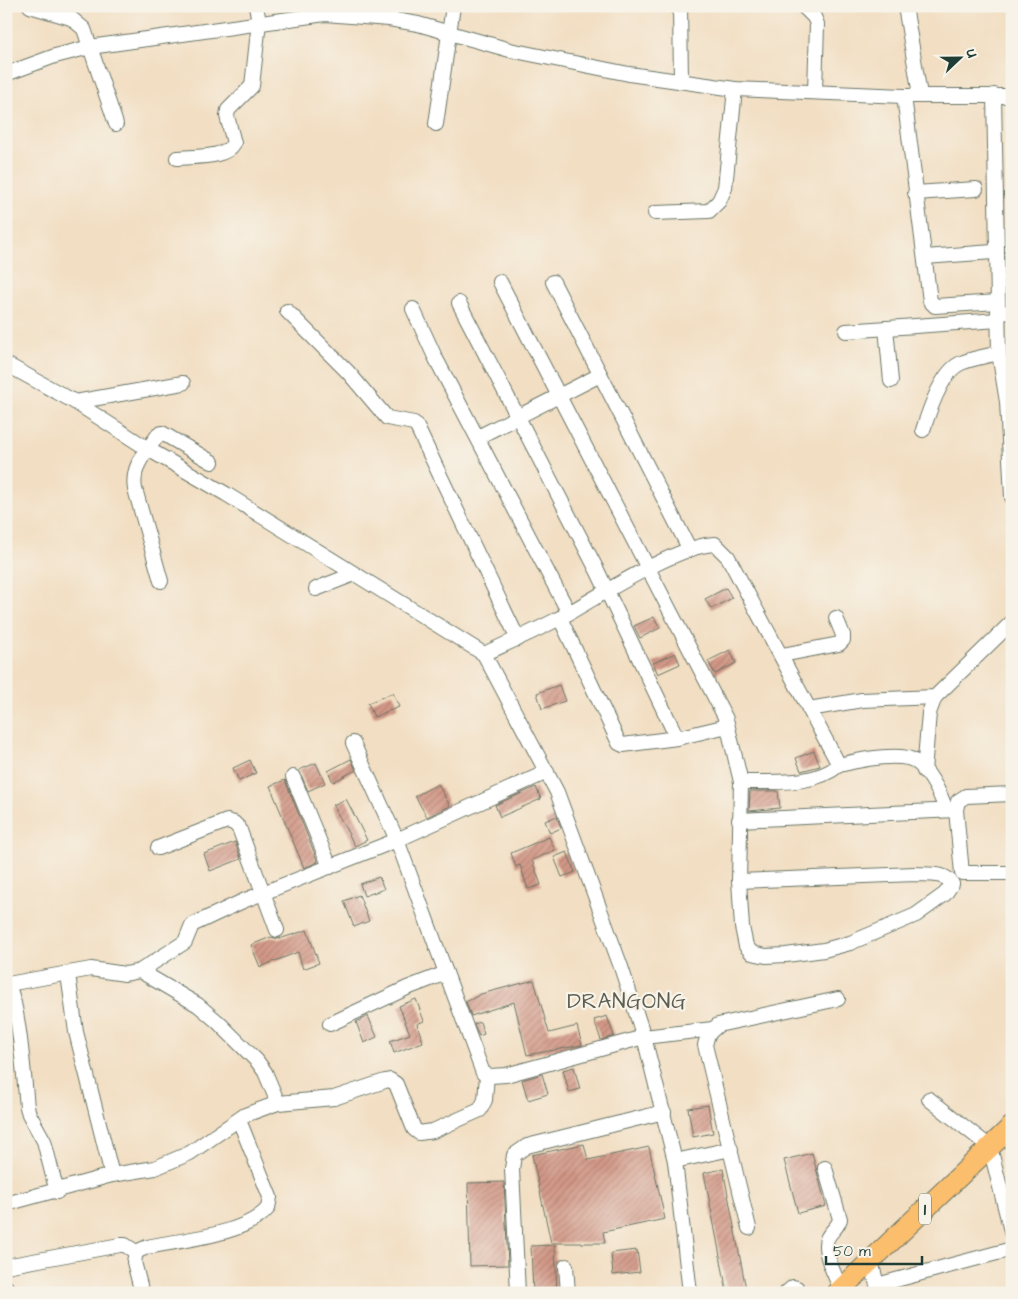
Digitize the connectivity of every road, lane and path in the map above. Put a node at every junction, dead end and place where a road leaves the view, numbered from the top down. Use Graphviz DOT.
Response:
graph roads {
  1 [pos="30,6"];
  2 [pos="256,6"];
  3 [pos="453,6"];
  4 [pos="680,6"];
  5 [pos="803,6"];
  6 [pos="905,6"];
  7 [pos="52,9"];
  8 [pos="259,22"];
  9 [pos="449,34"];
  10 [pos="90,48"];
  11 [pos="6,74"];
  12 [pos="681,81"];
  13 [pos="735,89"];
  14 [pos="815,92"];
  15 [pos="920,95"];
  16 [pos="994,95"];
  17 [pos="904,96"];
  18 [pos="1012,96"];
  19 [pos="116,124"];
  20 [pos="436,124"];
  21 [pos="177,158"];
  22 [pos="976,189"];
  23 [pos="915,193"];
  24 [pos="655,213"];
  25 [pos="993,252"];
  26 [pos="925,257"];
  27 [pos="500,282"];
  28 [pos="554,282"];
  29 [pos="459,303"];
  30 [pos="413,309"];
  31 [pos="287,311"];
  32 [pos="1001,312"];
  33 [pos="886,328"];
  34 [pos="846,331"];
  35 [pos="999,353"];
  36 [pos="6,364"];
  37 [pos="600,375"];
  38 [pos="890,381"];
  39 [pos="183,383"];
  40 [pos="559,397"];
  41 [pos="75,402"];
  42 [pos="519,418"];
  43 [pos="923,430"];
  44 [pos="478,437"];
  45 [pos="148,450"];
  46 [pos="212,462"];
  47 [pos="1012,497"];
  48 [pos="690,550"];
  49 [pos="648,569"];
  50 [pos="354,574"];
  51 [pos="161,581"];
  52 [pos="316,589"];
  53 [pos="607,591"];
  54 [pos="564,615"];
  55 [pos="836,618"];
  56 [pos="1012,622"];
  57 [pos="518,638"];
  58 [pos="484,654"];
  59 [pos="782,656"];
  60 [pos="935,697"];
  61 [pos="809,709"];
  62 [pos="726,724"];
  63 [pos="677,738"];
  64 [pos="353,743"];
  65 [pos="839,765"];
  66 [pos="924,771"];
  67 [pos="547,772"];
  68 [pos="293,777"];
  69 [pos="741,782"];
  70 [pos="1012,794"];
  71 [pos="951,810"];
  72 [pos="739,820"];
  73 [pos="397,840"];
  74 [pos="158,848"];
  75 [pos="330,867"];
  76 [pos="962,873"];
  77 [pos="1012,873"];
  78 [pos="944,876"];
  79 [pos="738,881"];
  80 [pos="262,893"];
  81 [pos="277,930"];
  82 [pos="140,971"];
  83 [pos="446,973"];
  84 [pos="68,974"];
  85 [pos="7,984"];
  86 [pos="838,999"];
  87 [pos="330,1024"];
  88 [pos="713,1029"];
  89 [pos="644,1037"];
  90 [pos="487,1076"];
  91 [pos="929,1099"];
  92 [pos="278,1103"];
  93 [pos="664,1112"];
  94 [pos="239,1120"];
  95 [pos="1012,1126"];
  96 [pos="990,1147"];
  97 [pos="731,1149"];
  98 [pos="676,1161"];
  99 [pos="825,1168"];
  100 [pos="112,1175"];
  101 [pos="57,1192"];
  102 [pos="6,1204"];
  103 [pos="749,1228"];
  104 [pos="1012,1235"];
  105 [pos="1012,1250"];
  106 [pos="136,1252"];
  107 [pos="871,1261"];
  108 [pos="6,1266"];
  109 [pos="566,1266"];
  110 [pos="6,1287"];
  111 [pos="878,1289"];
  112 [pos="839,1291"];
  113 [pos="8,1293"];
  114 [pos="142,1293"];
  115 [pos="518,1293"];
  116 [pos="568,1293"];
  117 [pos="690,1293"];
  118 [pos="786,1293"];
  119 [pos="800,1293"];
  1 -- 7 [label="street"];
  2 -- 8 [label="street"];
  3 -- 9 [label="street"];
  4 -- 12 [label="street"];
  5 -- 14 [label="street"];
  6 -- 15 [label="street"];
  7 -- 10 [label="street"];
  8 -- 9 [label="street"];
  8 -- 10 [label="street"];
  8 -- 21 [label="street"];
  9 -- 12 [label="street"];
  9 -- 20 [label="street"];
  10 -- 11 [label="street"];
  10 -- 19 [label="street"];
  12 -- 13 [label="street"];
  13 -- 14 [label="street"];
  13 -- 24 [label="street"];
  14 -- 17 [label="street"];
  15 -- 16 [label="street"];
  15 -- 17 [label="street"];
  16 -- 18 [label="street"];
  16 -- 32 [label="street"];
  17 -- 23 [label="street"];
  22 -- 23 [label="street"];
  23 -- 26 [label="street"];
  25 -- 26 [label="street"];
  26 -- 32 [label="street"];
  27 -- 40 [label="street"];
  28 -- 37 [label="street"];
  29 -- 42 [label="street"];
  30 -- 44 [label="street"];
  31 -- 57 [label="street"];
  32 -- 33 [label="street"];
  32 -- 35 [label="street"];
  33 -- 34 [label="street"];
  33 -- 38 [label="street"];
  35 -- 43 [label="street"];
  35 -- 47 [label="street"];
  36 -- 41 [label="street"];
  37 -- 40 [label="street"];
  37 -- 48 [label="street"];
  39 -- 41 [label="street"];
  40 -- 42 [label="street"];
  40 -- 49 [label="street"];
  41 -- 45 [label="street"];
  42 -- 44 [label="street"];
  42 -- 53 [label="street"];
  44 -- 54 [label="street"];
  45 -- 46 [label="street"];
  45 -- 50 [label="street"];
  45 -- 51 [label="street"];
  48 -- 49 [label="street"];
  48 -- 59 [label="street"];
  49 -- 53 [label="street"];
  49 -- 62 [label="street"];
  50 -- 52 [label="street"];
  50 -- 58 [label="street"];
  53 -- 54 [label="street"];
  53 -- 63 [label="street"];
  54 -- 57 [label="street"];
  54 -- 63 [label="street"];
  55 -- 59 [label="street"];
  56 -- 60 [label="street"];
  57 -- 58 [label="street"];
  58 -- 67 [label="street"];
  59 -- 61 [label="street"];
  60 -- 61 [label="street"];
  60 -- 66 [label="street"];
  61 -- 65 [label="street"];
  62 -- 63 [label="street"];
  62 -- 69 [label="street"];
  64 -- 73 [label="street"];
  65 -- 66 [label="street"];
  65 -- 69 [label="street"];
  66 -- 71 [label="street"];
  67 -- 73 [label="street"];
  67 -- 89 [label="street"];
  68 -- 75 [label="street"];
  69 -- 72 [label="street"];
  70 -- 71 [label="street"];
  71 -- 72 [label="street"];
  71 -- 76 [label="street"];
  72 -- 79 [label="street"];
  73 -- 75 [label="street"];
  73 -- 83 [label="street"];
  74 -- 80 [label="street"];
  75 -- 80 [label="street"];
  76 -- 77 [label="street"];
  76 -- 78 [label="street"];
  78 -- 79 [label="street"];
  78 -- 79 [label="street"];
  80 -- 81 [label="street"];
  80 -- 82 [label="street"];
  82 -- 84 [label="street"];
  82 -- 92 [label="street"];
  83 -- 87 [label="street"];
  83 -- 90 [label="street"];
  84 -- 85 [label="street"];
  84 -- 100 [label="street"];
  85 -- 101 [label="street"];
  86 -- 88 [label="street"];
  88 -- 89 [label="street"];
  88 -- 97 [label="street"];
  89 -- 90 [label="street"];
  89 -- 93 [label="street"];
  90 -- 92 [label="street"];
  91 -- 96 [label="street"];
  92 -- 94 [label="street"];
  93 -- 98 [label="street"];
  93 -- 115 [label="street"];
  94 -- 100 [label="street"];
  94 -- 106 [label="street"];
  95 -- 96 [label="highway, 1"];
  96 -- 104 [label="street"];
  96 -- 107 [label="highway, 1"];
  97 -- 98 [label="street"];
  97 -- 103 [label="street"];
  98 -- 117 [label="street"];
  99 -- 112 [label="street"];
  100 -- 101 [label="street"];
  101 -- 102 [label="street"];
  105 -- 111 [label="street"];
  106 -- 108 [label="street"];
  106 -- 114 [label="street"];
  107 -- 111 [label="street"];
  107 -- 112 [label="highway, 1"];
  109 -- 116 [label="street"];
  110 -- 113 [label="street"];
  118 -- 119 [label="street"];
}
